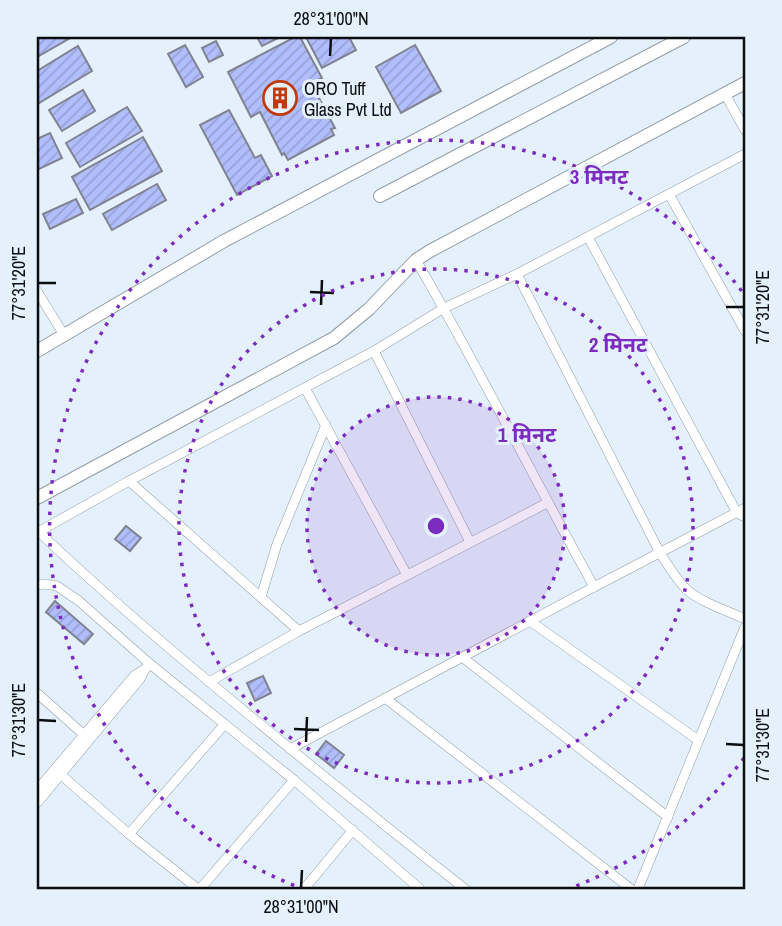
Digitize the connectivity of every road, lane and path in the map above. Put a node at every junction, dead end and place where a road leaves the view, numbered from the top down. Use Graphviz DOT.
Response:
graph roads {
  1 [pos="611,37"];
  2 [pos="684,37"];
  3 [pos="745,83"];
  4 [pos="725,94"];
  5 [pos="745,130"];
  6 [pos="745,154"];
  7 [pos="669,194"];
  8 [pos="380,196"];
  9 [pos="588,237"];
  10 [pos="416,260"];
  11 [pos="517,274"];
  12 [pos="37,291"];
  13 [pos="444,309"];
  14 [pos="745,331"];
  15 [pos="64,335"];
  16 [pos="37,351"];
  17 [pos="374,351"];
  18 [pos="305,388"];
  19 [pos="326,425"];
  20 [pos="129,481"];
  21 [pos="37,498"];
  22 [pos="547,503"];
  23 [pos="743,513"];
  24 [pos="37,531"];
  25 [pos="470,542"];
  26 [pos="660,553"];
  27 [pos="407,575"];
  28 [pos="37,585"];
  29 [pos="594,587"];
  30 [pos="261,597"];
  31 [pos="745,619"];
  32 [pos="530,621"];
  33 [pos="745,627"];
  34 [pos="299,631"];
  35 [pos="462,657"];
  36 [pos="147,666"];
  37 [pos="209,681"];
  38 [pos="37,693"];
  39 [pos="385,698"];
  40 [pos="224,725"];
  41 [pos="83,734"];
  42 [pos="698,740"];
  43 [pos="290,749"];
  44 [pos="60,774"];
  45 [pos="294,780"];
  46 [pos="37,790"];
  47 [pos="37,803"];
  48 [pos="668,817"];
  49 [pos="353,830"];
  50 [pos="129,834"];
  51 [pos="416,888"];
  52 [pos="199,889"];
  53 [pos="304,889"];
  54 [pos="465,889"];
  55 [pos="631,889"];
  56 [pos="638,889"];
  1 -- 15 [label="main road"];
  2 -- 8 [label="main road"];
  3 -- 4 [label="main road"];
  4 -- 5 [label="street"];
  4 -- 10 [label="main road"];
  6 -- 7 [label="street"];
  7 -- 9 [label="street"];
  7 -- 14 [label="street"];
  9 -- 11 [label="street"];
  9 -- 23 [label="street"];
  10 -- 13 [label="street"];
  10 -- 21 [label="main road"];
  11 -- 13 [label="street"];
  11 -- 26 [label="street"];
  12 -- 15 [label="street"];
  13 -- 17 [label="street"];
  13 -- 22 [label="street"];
  15 -- 16 [label="main road"];
  17 -- 18 [label="street"];
  17 -- 25 [label="street"];
  18 -- 19 [label="street"];
  18 -- 20 [label="street"];
  19 -- 27 [label="street"];
  19 -- 30 [label="street"];
  20 -- 24 [label="street"];
  20 -- 30 [label="street"];
  22 -- 25 [label="street"];
  22 -- 29 [label="street"];
  23 -- 26 [label="street"];
  24 -- 37 [label="street"];
  25 -- 27 [label="street"];
  26 -- 29 [label="street"];
  26 -- 31 [label="street"];
  27 -- 34 [label="street"];
  28 -- 36 [label="street"];
  29 -- 32 [label="street"];
  30 -- 34 [label="street"];
  32 -- 35 [label="street"];
  32 -- 42 [label="street"];
  33 -- 42 [label="street"];
  34 -- 37 [label="street"];
  35 -- 39 [label="street"];
  35 -- 48 [label="street"];
  36 -- 40 [label="street"];
  36 -- 41 [label="street"];
  36 -- 44 [label="street"];
  37 -- 43 [label="street"];
  38 -- 41 [label="street"];
  39 -- 43 [label="street"];
  39 -- 55 [label="street"];
  40 -- 45 [label="street"];
  40 -- 50 [label="street"];
  41 -- 46 [label="street"];
  42 -- 48 [label="street"];
  43 -- 54 [label="street"];
  44 -- 47 [label="street"];
  44 -- 50 [label="street"];
  45 -- 49 [label="street"];
  45 -- 52 [label="street"];
  48 -- 56 [label="street"];
  49 -- 51 [label="street"];
  49 -- 53 [label="street"];
  50 -- 52 [label="street"];
}
